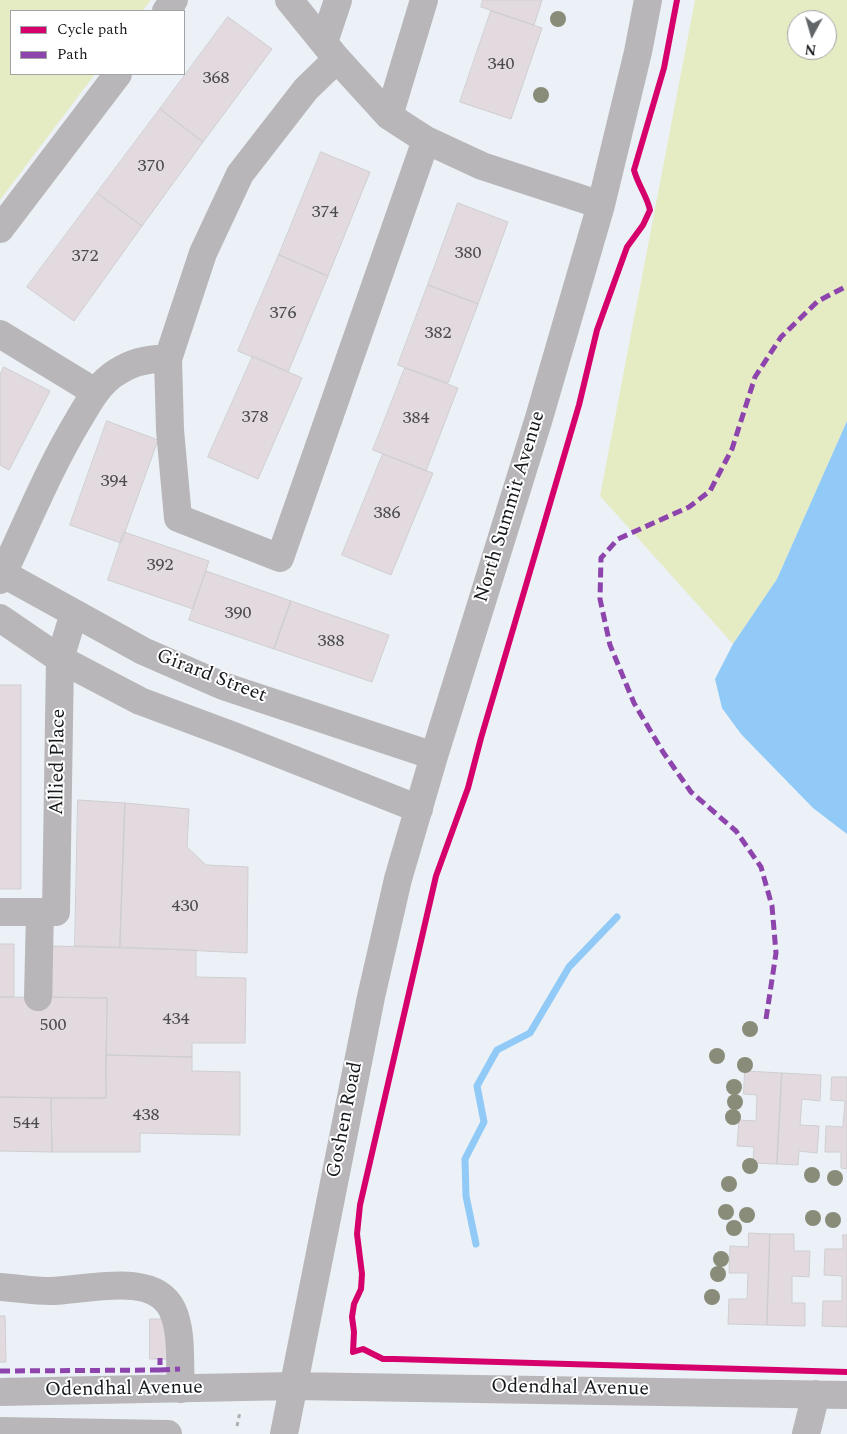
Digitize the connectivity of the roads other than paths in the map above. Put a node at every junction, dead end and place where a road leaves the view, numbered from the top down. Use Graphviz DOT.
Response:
graph roads {
  1 [pos="289,0"];
  2 [pos="338,0"];
  3 [pos="424,0"];
  4 [pos="648,0"];
  5 [pos="331,50"];
  6 [pos="117,75"];
  7 [pos="389,116"];
  8 [pos="426,140"];
  9 [pos="601,205"];
  10 [pos="0,229"];
  11 [pos="0,334"];
  12 [pos="168,359"];
  13 [pos="95,392"];
  14 [pos="1,575"];
  15 [pos="74,613"];
  16 [pos="0,618"];
  17 [pos="60,659"];
  18 [pos="434,756"];
  19 [pos="419,809"];
  20 [pos="0,912"];
  21 [pos="48,912"];
  22 [pos="38,997"];
  23 [pos="0,1287"];
  24 [pos="293,1386"];
  25 [pos="181,1389"];
  26 [pos="0,1392"];
  27 [pos="816,1394"];
  28 [pos="847,1395"];
  29 [pos="0,1431"];
  30 [pos="104,1433"];
  31 [pos="168,1434"];
  32 [pos="284,1434"];
  33 [pos="806,1434"];
  34 [pos="824,1434"];
  1 -- 5 [label="street"];
  2 -- 5 [label="street"];
  3 -- 7 [label="street"];
  4 -- 9 [label="street, North Summit Avenue"];
  5 -- 7 [label="street"];
  5 -- 12 [label="street"];
  6 -- 10 [label="street"];
  7 -- 8 [label="street"];
  8 -- 9 [label="street"];
  8 -- 12 [label="street"];
  9 -- 18 [label="street, North Summit Avenue"];
  11 -- 13 [label="street"];
  12 -- 13 [label="street"];
  13 -- 14 [label="street"];
  14 -- 15 [label="street, Girard Street"];
  15 -- 17 [label="street, Allied Place"];
  15 -- 18 [label="street, Girard Street"];
  16 -- 17 [label="street"];
  17 -- 19 [label="street"];
  17 -- 21 [label="street, Allied Place"];
  18 -- 19 [label="street, North Summit Avenue"];
  19 -- 24 [label="street, Goshen Road"];
  20 -- 21 [label="street"];
  21 -- 22 [label="street, Allied Place"];
  23 -- 25 [label="street"];
  24 -- 25 [label="street, Odendhal Avenue"];
  24 -- 27 [label="street, Odendhal Avenue"];
  24 -- 32 [label="street, Goshen Road"];
  25 -- 26 [label="street, Odendhal Avenue"];
  27 -- 28 [label="street, Odendhal Avenue"];
  27 -- 33 [label="street"];
  27 -- 34 [label="street"];
  29 -- 30 [label="street, Odendhal Avenue"];
  30 -- 31 [label="street, Odendhal Avenue"];
}
